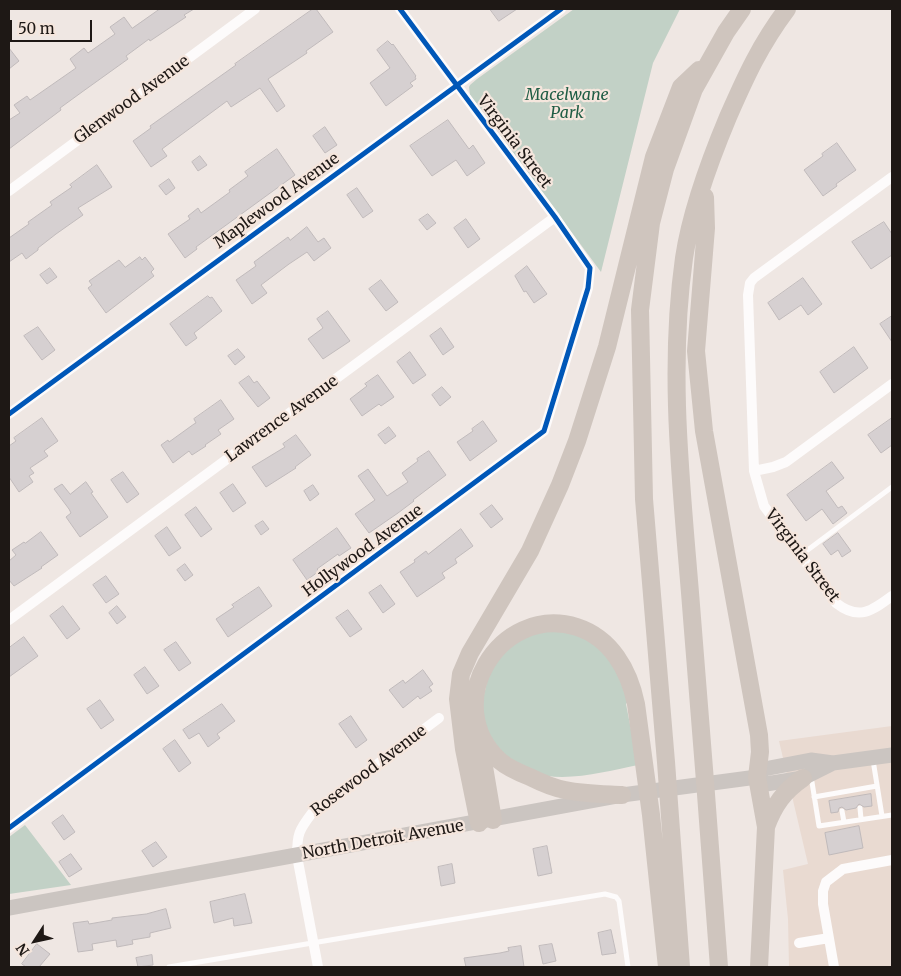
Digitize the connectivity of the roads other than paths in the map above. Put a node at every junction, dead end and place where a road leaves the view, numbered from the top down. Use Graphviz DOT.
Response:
graph roads {
  1 [pos="255,9"];
  2 [pos="400,9"];
  3 [pos="561,9"];
  4 [pos="742,9"];
  5 [pos="787,9"];
  6 [pos="712,58"];
  7 [pos="456,85"];
  8 [pos="892,177"];
  9 [pos="705,179"];
  10 [pos="9,191"];
  11 [pos="555,217"];
  12 [pos="892,384"];
  13 [pos="9,414"];
  14 [pos="754,470"];
  15 [pos="892,487"];
  16 [pos="801,555"];
  17 [pos="892,596"];
  18 [pos="9,620"];
  19 [pos="439,718"];
  20 [pos="477,725"];
  21 [pos="892,755"];
  22 [pos="872,758"];
  23 [pos="833,763"];
  24 [pos="807,776"];
  25 [pos="757,778"];
  26 [pos="877,786"];
  27 [pos="622,795"];
  28 [pos="814,797"];
  29 [pos="860,808"];
  30 [pos="842,811"];
  31 [pos="892,814"];
  32 [pos="882,816"];
  33 [pos="862,820"];
  34 [pos="486,821"];
  35 [pos="844,822"];
  36 [pos="766,827"];
  37 [pos="9,828"];
  38 [pos="297,856"];
  39 [pos="892,860"];
  40 [pos="9,908"];
  41 [pos="829,938"];
  42 [pos="313,943"];
  43 [pos="800,943"];
  44 [pos="169,967"];
  45 [pos="318,967"];
  46 [pos="628,967"];
  47 [pos="667,967"];
  48 [pos="682,967"];
  49 [pos="719,967"];
  50 [pos="759,967"];
  51 [pos="834,967"];
  1 -- 10 [label="street, Glenwood Avenue"];
  2 -- 7 [label="street, Virginia Street"];
  3 -- 7 [label="street, Maplewood Avenue"];
  4 -- 6 [label="highway"];
  5 -- 9 [label="highway"];
  6 -- 34 [label="highway"];
  6 -- 48 [label="highway"];
  7 -- 11 [label="street, Virginia Street"];
  7 -- 13 [label="street, Maplewood Avenue"];
  8 -- 14 [label="street, Virginia Street"];
  9 -- 25 [label="highway"];
  9 -- 49 [label="highway"];
  11 -- 18 [label="street, Lawrence Avenue"];
  11 -- 37 [label="street, Hollywood Avenue"];
  12 -- 14 [label="street"];
  14 -- 16 [label="street, Virginia Street"];
  15 -- 16 [label="lane"];
  16 -- 17 [label="street, Virginia Street"];
  19 -- 38 [label="street, Rosewood Avenue"];
  20 -- 27 [label="highway"];
  20 -- 34 [label="highway"];
  20 -- 47 [label="highway"];
  21 -- 22 [label="main road, North Detroit Avenue"];
  22 -- 23 [label="main road, North Detroit Avenue"];
  22 -- 26 [label="lane"];
  23 -- 24 [label="main road, North Detroit Avenue"];
  23 -- 25 [label="main road, North Detroit Avenue"];
  24 -- 25 [label="main road, North Detroit Avenue"];
  24 -- 28 [label="lane"];
  24 -- 36 [label="highway"];
  25 -- 27 [label="main road, North Detroit Avenue"];
  25 -- 36 [label="highway"];
  26 -- 28 [label="lane"];
  26 -- 32 [label="lane"];
  27 -- 34 [label="main road, North Detroit Avenue"];
  28 -- 35 [label="lane"];
  29 -- 33 [label="lane"];
  30 -- 35 [label="lane"];
  31 -- 32 [label="lane"];
  32 -- 33 [label="lane"];
  33 -- 35 [label="lane"];
  34 -- 38 [label="main road, North Detroit Avenue"];
  36 -- 50 [label="highway"];
  38 -- 40 [label="main road, North Detroit Avenue"];
  38 -- 42 [label="street, Rosewood Avenue"];
  39 -- 41 [label="street"];
  41 -- 43 [label="street"];
  41 -- 51 [label="street"];
  42 -- 44 [label="lane"];
  42 -- 45 [label="street, Rosewood Avenue"];
  42 -- 46 [label="lane"];
}
